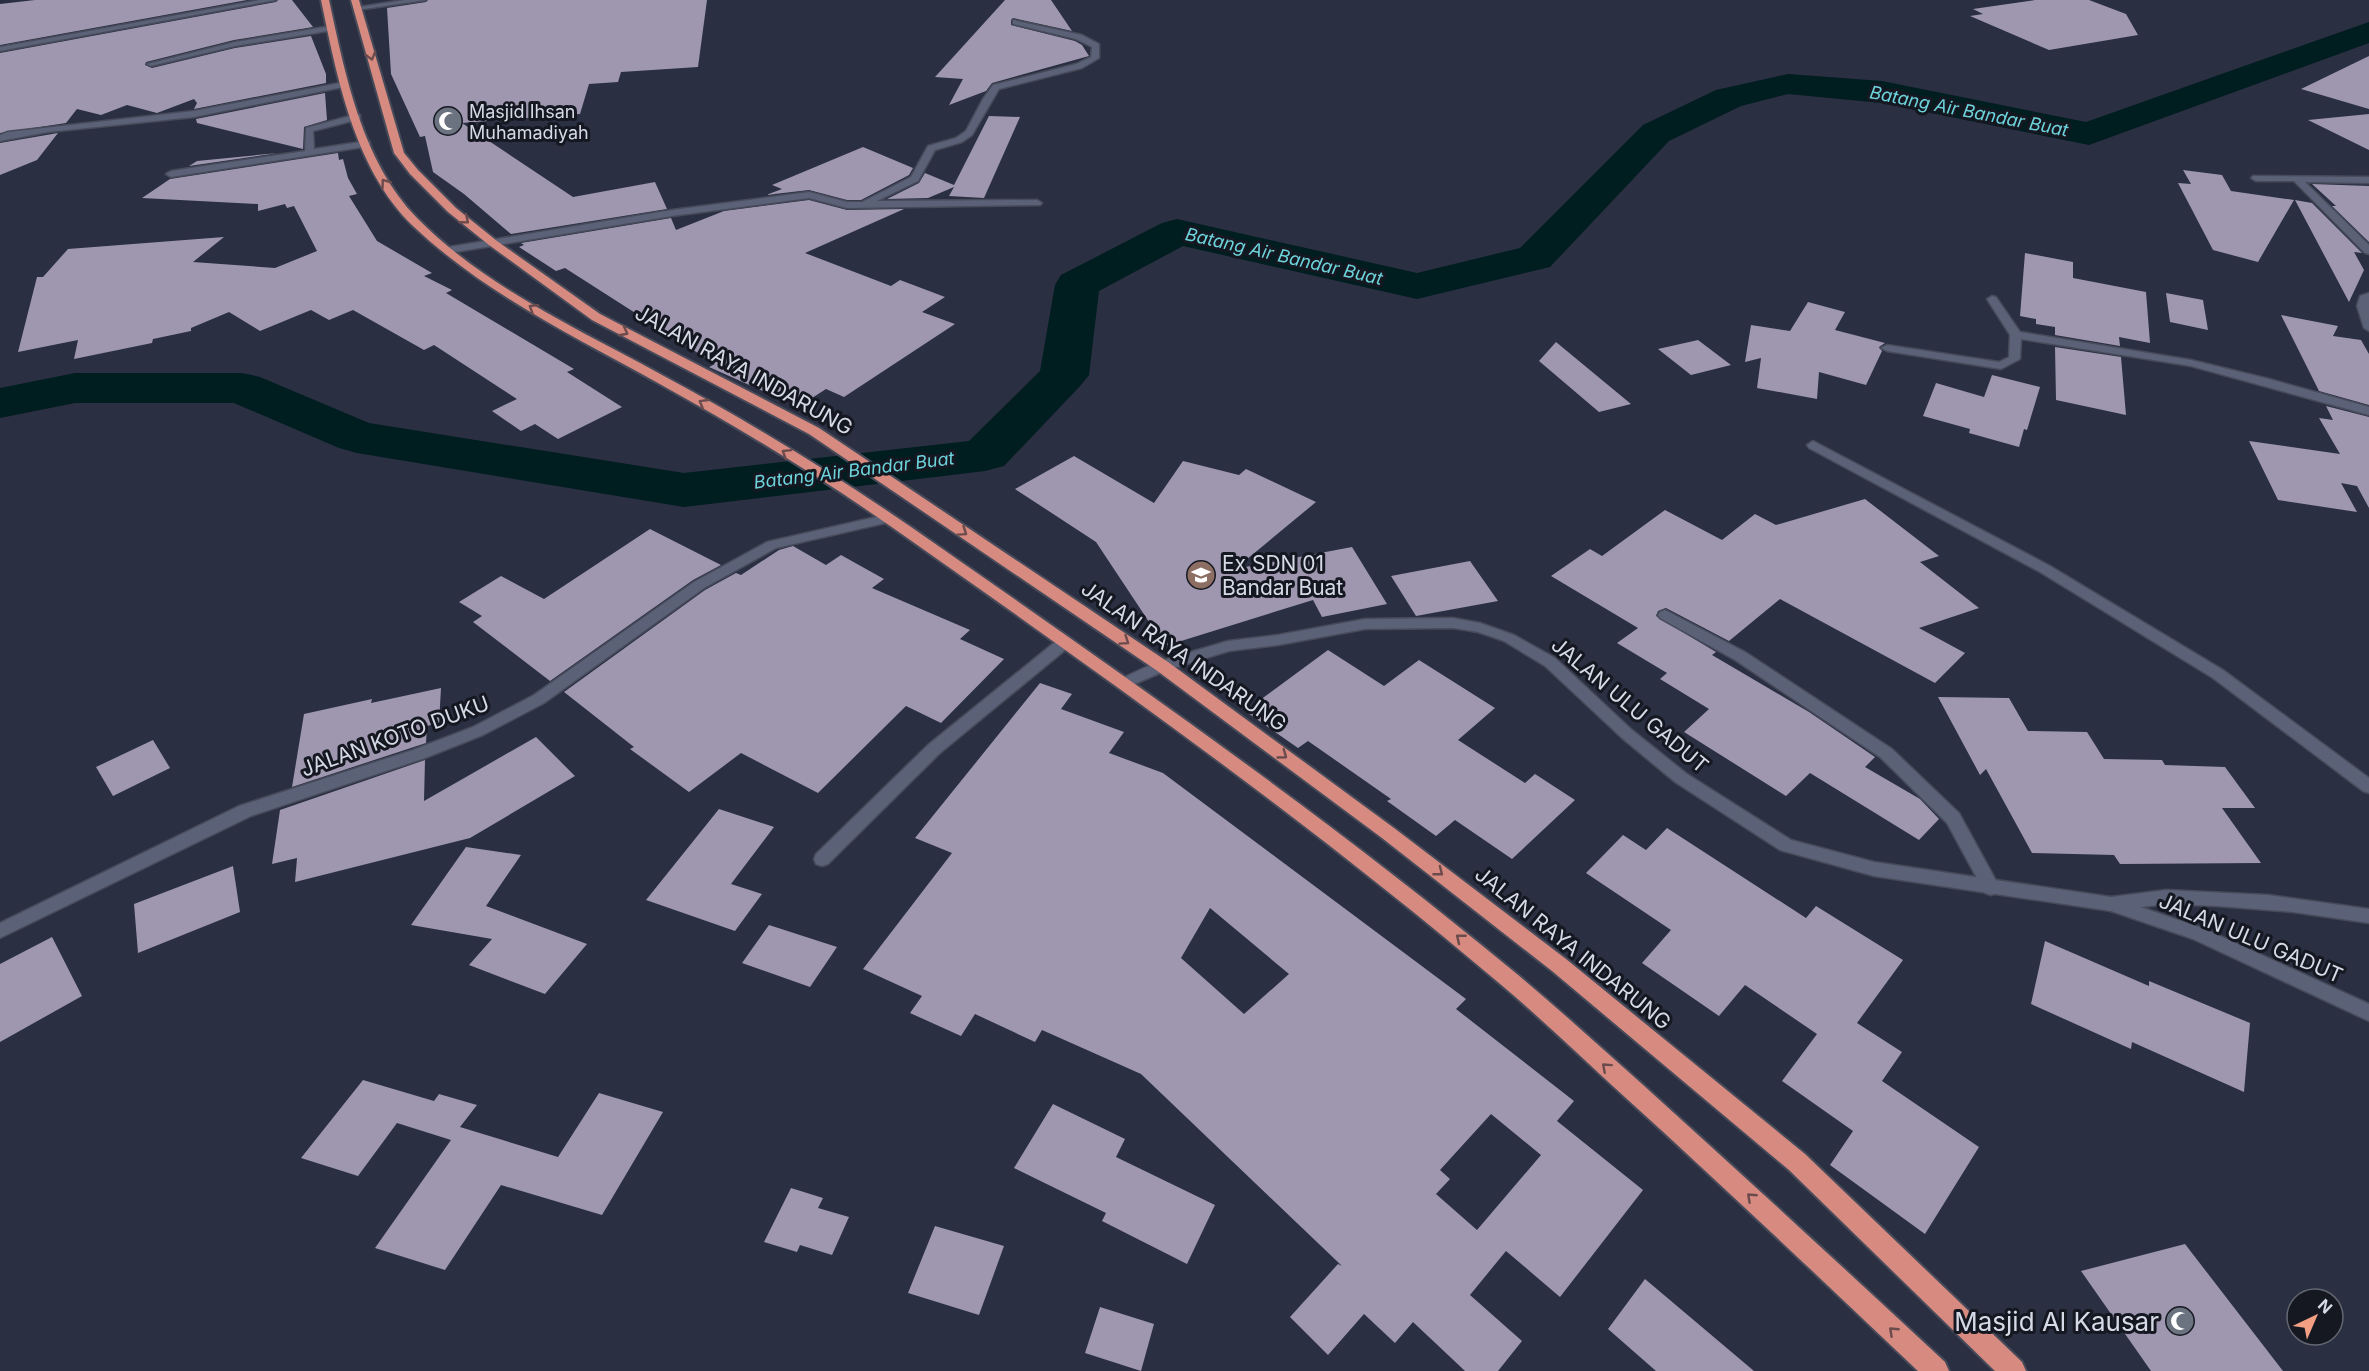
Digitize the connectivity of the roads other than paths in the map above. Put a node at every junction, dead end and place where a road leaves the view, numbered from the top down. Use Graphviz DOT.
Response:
graph roads {
  1 [pos="272,0"];
  2 [pos="325,0"];
  3 [pos="422,0"];
  4 [pos="356,4"];
  5 [pos="1016,22"];
  6 [pos="331,28"];
  7 [pos="0,49"];
  8 [pos="151,64"];
  9 [pos="345,84"];
  10 [pos="357,117"];
  11 [pos="3,136"];
  12 [pos="367,144"];
  13 [pos="310,152"];
  14 [pos="171,174"];
  15 [pos="2256,178"];
  16 [pos="2298,180"];
  17 [pos="2369,180"];
  18 [pos="1037,203"];
  19 [pos="860,205"];
  20 [pos="493,243"];
  21 [pos="449,250"];
  22 [pos="2369,251"];
  23 [pos="2369,296"];
  24 [pos="1992,299"];
  25 [pos="2369,328"];
  26 [pos="2016,335"];
  27 [pos="1887,348"];
  28 [pos="2369,411"];
  29 [pos="1813,445"];
  30 [pos="889,518"];
  31 [pos="1665,615"];
  32 [pos="1065,642"];
  33 [pos="1162,666"];
  34 [pos="1123,684"];
  35 [pos="2369,787"];
  36 [pos="822,859"];
  37 [pos="1991,888"];
  38 [pos="2111,904"];
  39 [pos="2369,916"];
  40 [pos="0,931"];
  41 [pos="2369,1013"];
  42 [pos="1936,1371"];
  43 [pos="2013,1371"];
  1 -- 7 [label="street"];
  2 -- 6 [label="highway"];
  3 -- 4 [label="street"];
  4 -- 20 [label="highway, JALAN RAYA INDARUNG, one-way"];
  5 -- 19 [label="street"];
  6 -- 8 [label="street"];
  6 -- 9 [label="highway"];
  9 -- 10 [label="highway"];
  9 -- 11 [label="street"];
  10 -- 12 [label="highway"];
  10 -- 13 [label="street"];
  12 -- 13 [label="street"];
  21 -- 12 [label="highway, one-way"];
  13 -- 14 [label="street"];
  15 -- 16 [label="street"];
  16 -- 17 [label="street"];
  16 -- 22 [label="street"];
  18 -- 19 [label="street"];
  19 -- 20 [label="street"];
  20 -- 21 [label="street"];
  20 -- 33 [label="highway, JALAN RAYA INDARUNG, one-way"];
  30 -- 21 [label="highway, one-way"];
  23 -- 25 [label="street"];
  24 -- 26 [label="street"];
  26 -- 27 [label="street"];
  26 -- 28 [label="street"];
  29 -- 35 [label="street"];
  30 -- 32 [label="highway"];
  30 -- 40 [label="street, JALAN KOTO DUKU"];
  31 -- 37 [label="street"];
  32 -- 34 [label="highway"];
  32 -- 36 [label="street"];
  33 -- 34 [label="street, JALAN ULU GADUT"];
  33 -- 37 [label="street, JALAN ULU GADUT"];
  33 -- 43 [label="highway, JALAN RAYA INDARUNG, one-way"];
  42 -- 34 [label="highway, one-way"];
  37 -- 38 [label="street, JALAN ULU GADUT"];
  38 -- 39 [label="street"];
  38 -- 41 [label="street, JALAN ULU GADUT"];
}
